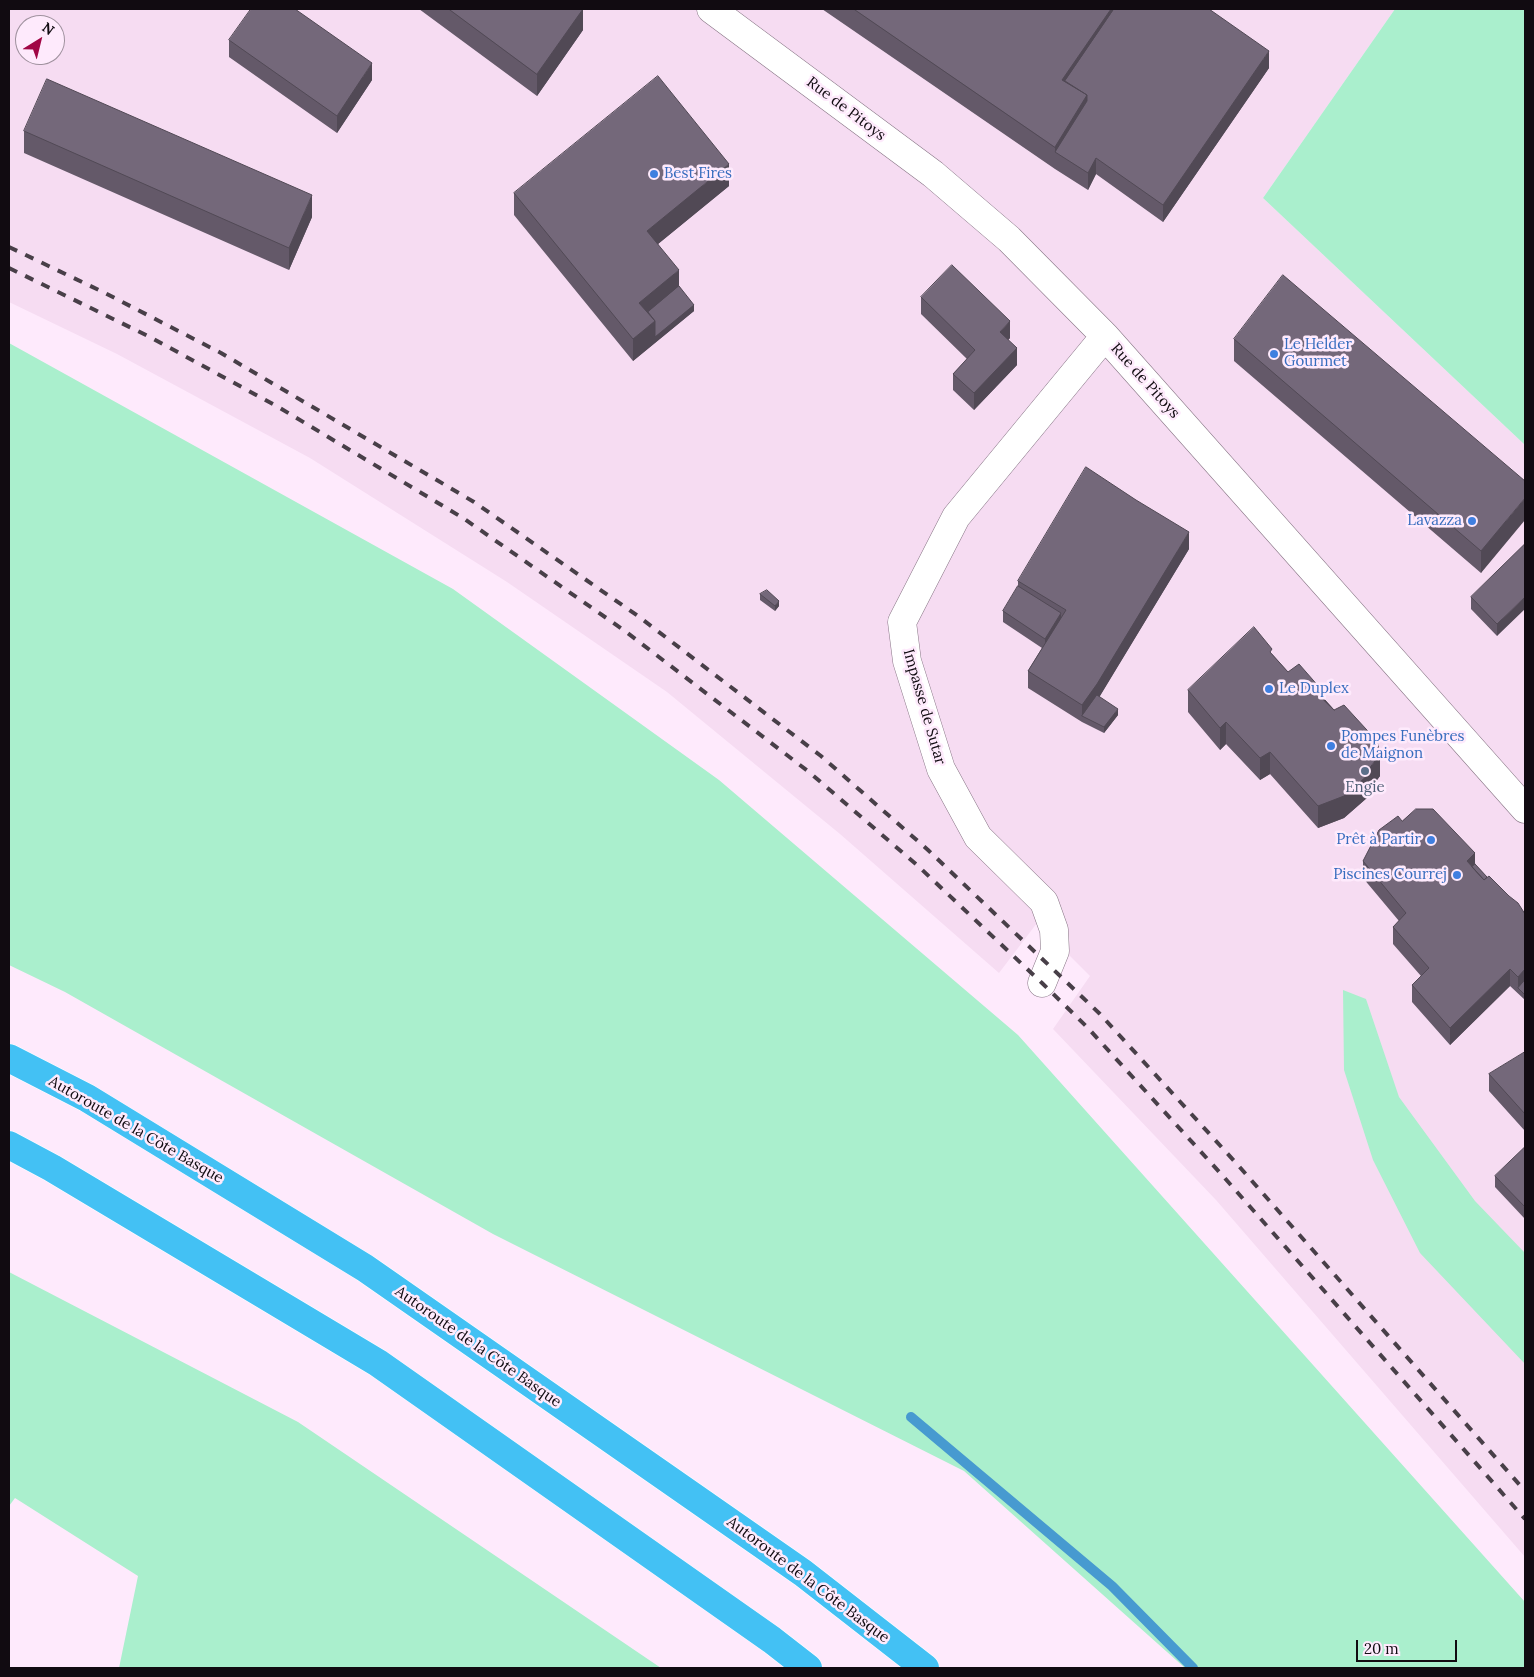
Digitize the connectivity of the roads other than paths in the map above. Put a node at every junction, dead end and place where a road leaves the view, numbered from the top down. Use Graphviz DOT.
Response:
graph roads {
  1 [pos="711,9"];
  2 [pos="1105,336"];
  3 [pos="1525,809"];
  4 [pos="1042,983"];
  5 [pos="9,1058"];
  6 [pos="9,1145"];
  7 [pos="808,1668"];
  8 [pos="925,1668"];
  1 -- 2 [label="street, Rue de Pitoys"];
  2 -- 3 [label="street, Rue de Pitoys"];
  2 -- 4 [label="street, Impasse de Sutar"];
  5 -- 8 [label="highway, Autoroute de la Côte Basque"];
  6 -- 7 [label="highway"];
}
